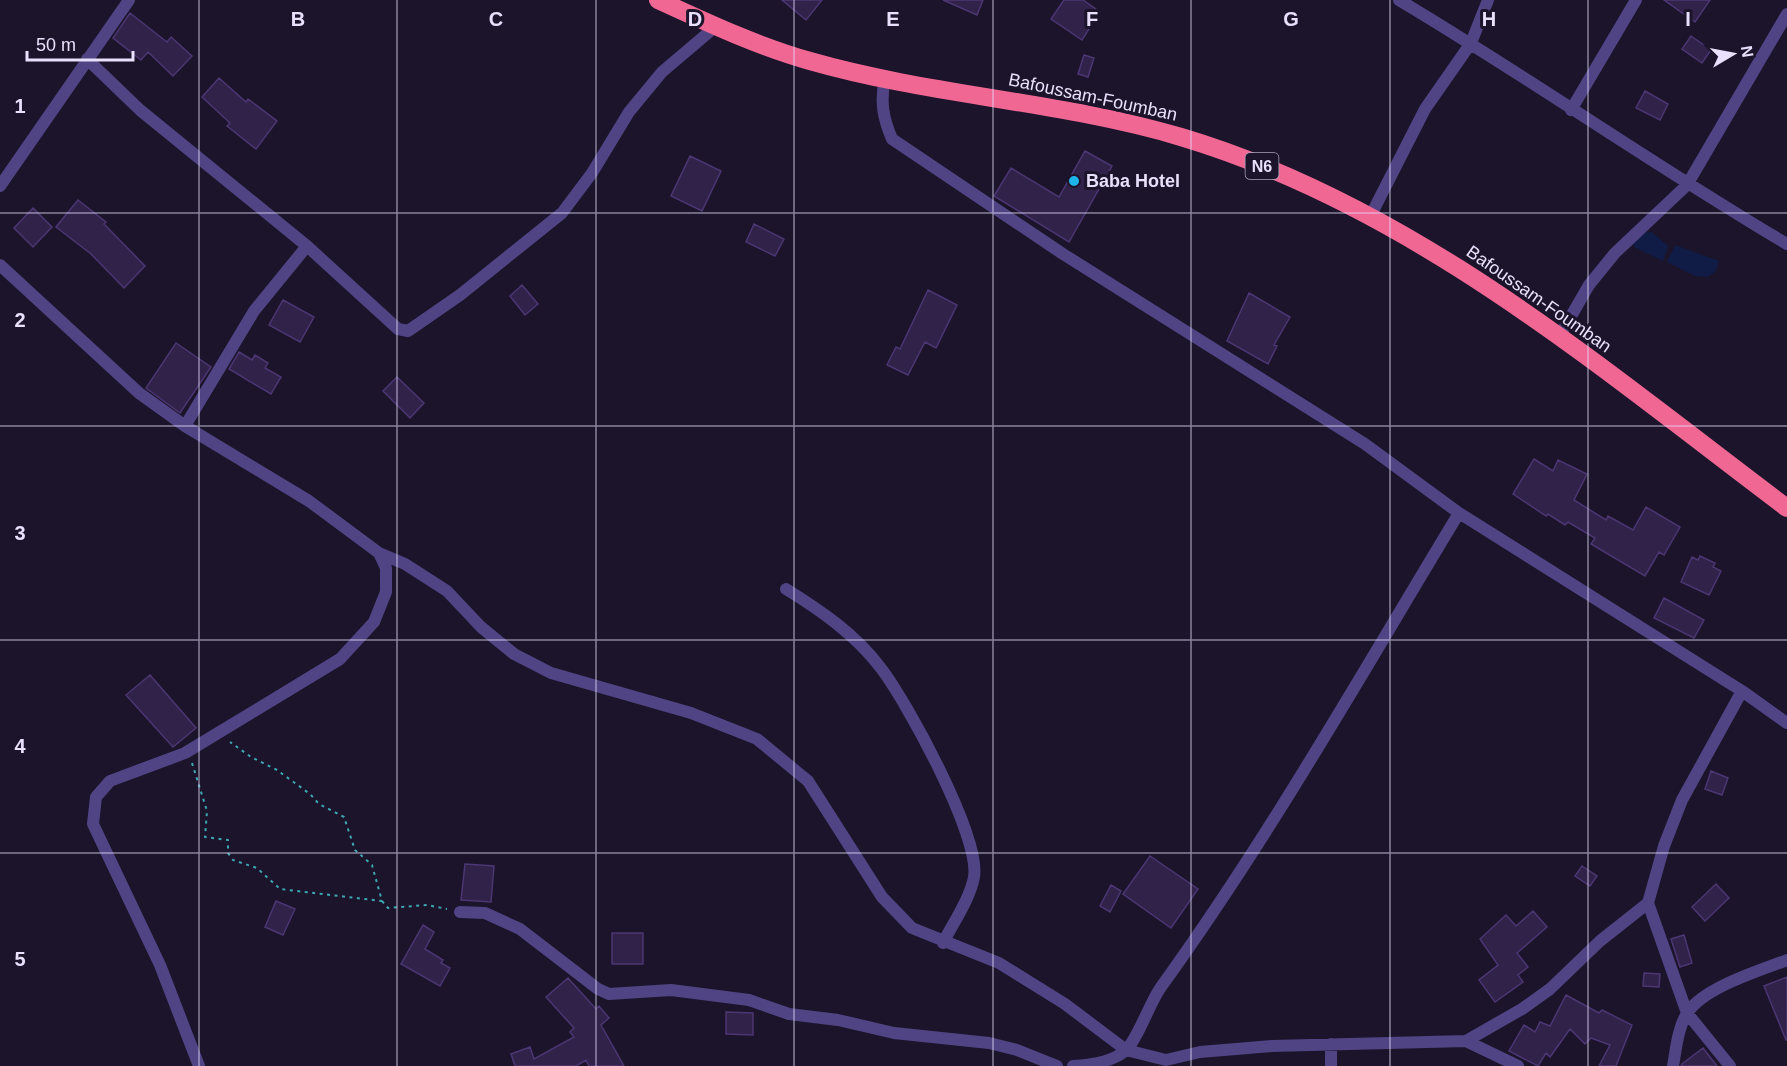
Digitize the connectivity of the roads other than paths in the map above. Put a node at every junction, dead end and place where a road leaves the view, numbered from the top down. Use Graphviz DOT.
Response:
graph roads {
  1 [pos="129,0"];
  2 [pos="658,0"];
  3 [pos="1399,0"];
  4 [pos="1488,0"];
  5 [pos="1636,0"];
  6 [pos="1787,14"];
  7 [pos="715,27"];
  8 [pos="1471,43"];
  9 [pos="87,59"];
  10 [pos="885,79"];
  11 [pos="1571,110"];
  12 [pos="1687,185"];
  13 [pos="0,186"];
  14 [pos="1371,215"];
  15 [pos="1787,244"];
  16 [pos="307,246"];
  17 [pos="0,265"];
  18 [pos="1559,337"];
  19 [pos="184,426"];
  20 [pos="1787,508"];
  21 [pos="1459,513"];
  22 [pos="379,553"];
  23 [pos="786,589"];
  24 [pos="1742,691"];
  25 [pos="1787,723"];
  26 [pos="1648,903"];
  27 [pos="460,912"];
  28 [pos="943,943"];
  29 [pos="1787,960"];
  30 [pos="1688,1012"];
  31 [pos="1466,1041"];
  32 [pos="1331,1044"];
  33 [pos="1126,1050"];
  34 [pos="199,1066"];
  35 [pos="1057,1066"];
  36 [pos="1073,1066"];
  37 [pos="1331,1066"];
  38 [pos="1518,1066"];
  39 [pos="1673,1066"];
  40 [pos="1730,1066"];
  1 -- 9 [label="street"];
  2 -- 7 [label="highway, Bafoussam-Foumban / N6"];
  3 -- 8 [label="street"];
  4 -- 8 [label="street"];
  5 -- 11 [label="street"];
  6 -- 12 [label="street"];
  7 -- 10 [label="highway, Bafoussam-Foumban / N6"];
  7 -- 16 [label="street"];
  8 -- 11 [label="street"];
  8 -- 14 [label="street"];
  9 -- 13 [label="street"];
  9 -- 16 [label="street"];
  10 -- 14 [label="highway, Bafoussam-Foumban / N6"];
  10 -- 21 [label="street"];
  11 -- 12 [label="street"];
  12 -- 15 [label="street"];
  12 -- 18 [label="street"];
  14 -- 18 [label="highway, Bafoussam-Foumban / N6"];
  16 -- 19 [label="street"];
  17 -- 19 [label="street"];
  18 -- 20 [label="highway, Bafoussam-Foumban / N6"];
  19 -- 22 [label="street"];
  21 -- 24 [label="street"];
  21 -- 33 [label="street"];
  22 -- 28 [label="street"];
  22 -- 34 [label="street"];
  23 -- 28 [label="street"];
  24 -- 25 [label="street"];
  24 -- 26 [label="street"];
  26 -- 30 [label="street"];
  26 -- 31 [label="street"];
  27 -- 35 [label="street"];
  28 -- 33 [label="street"];
  29 -- 30 [label="street"];
  30 -- 39 [label="street"];
  30 -- 40 [label="street"];
  31 -- 32 [label="street"];
  31 -- 38 [label="street"];
  32 -- 33 [label="street"];
  32 -- 37 [label="street"];
  33 -- 36 [label="street"];
}
